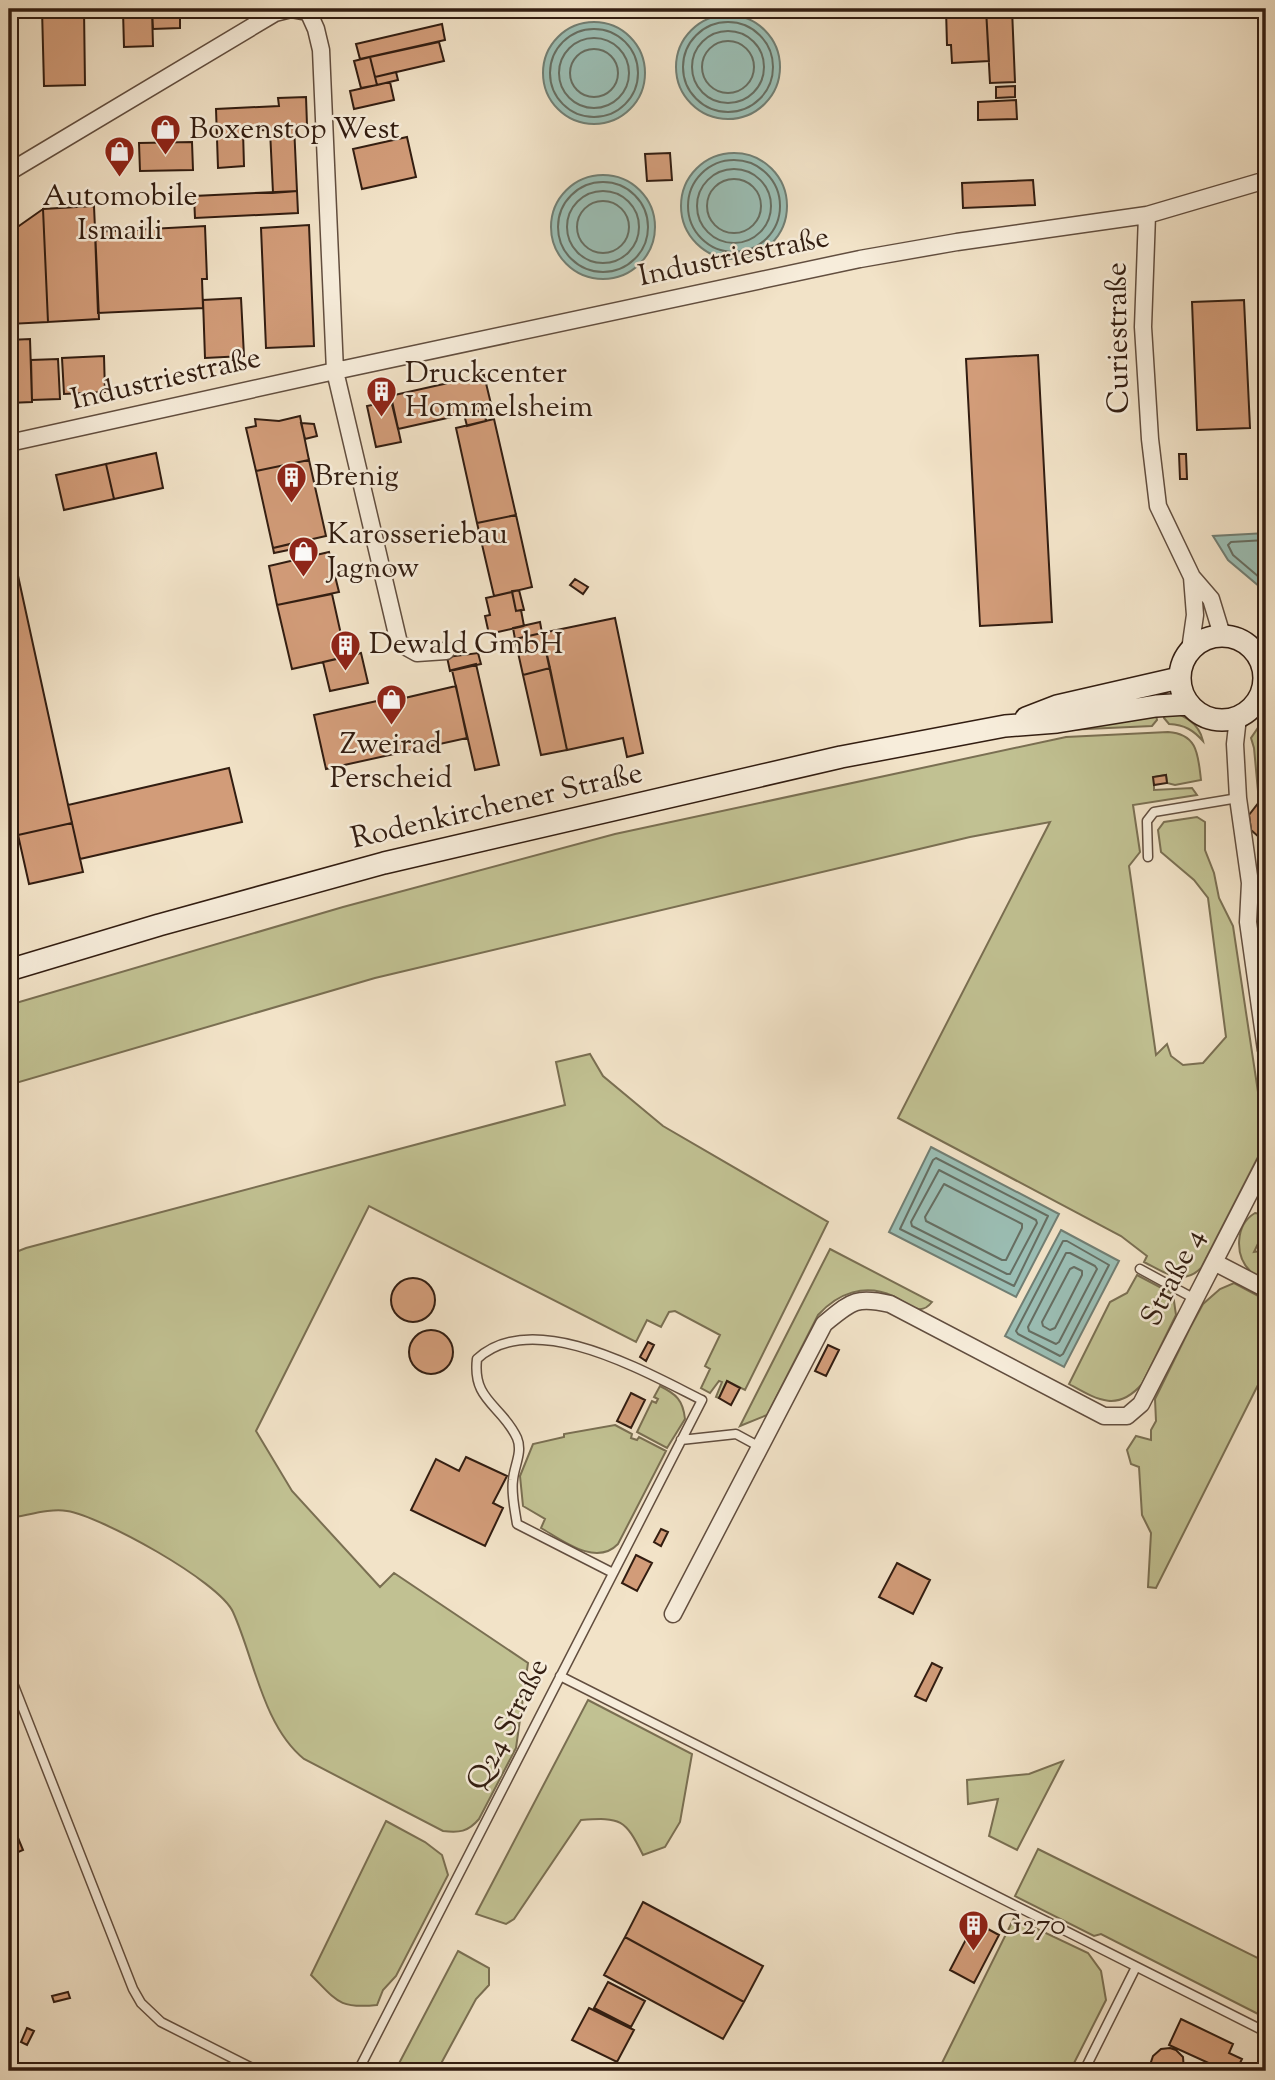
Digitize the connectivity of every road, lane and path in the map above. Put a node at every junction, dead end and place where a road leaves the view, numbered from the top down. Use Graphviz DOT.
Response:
graph roads {
  1 [pos="307,10"];
  2 [pos="9,172"];
  3 [pos="1266,180"];
  4 [pos="1147,215"];
  5 [pos="335,371"];
  6 [pos="9,443"];
  7 [pos="1192,576"];
  8 [pos="1227,636"];
  9 [pos="446,650"];
  10 [pos="1190,650"];
  11 [pos="1264,662"];
  12 [pos="1180,678"];
  13 [pos="1264,692"];
  14 [pos="1188,704"];
  15 [pos="1238,717"];
  16 [pos="1005,726"];
  17 [pos="1238,798"];
  18 [pos="1148,857"];
  19 [pos="85,947"];
  20 [pos="9,955"];
  21 [pos="9,970"];
  22 [pos="1266,1044"];
  23 [pos="1266,1050"];
  24 [pos="1266,1161"];
  25 [pos="1214,1262"];
  26 [pos="1140,1269"];
  27 [pos="1266,1289"];
  28 [pos="1195,1299"];
  29 [pos="681,1440"];
  30 [pos="760,1447"];
  31 [pos="613,1573"];
  32 [pos="674,1614"];
  33 [pos="9,1673"];
  34 [pos="560,1676"];
  35 [pos="13,1696"];
  36 [pos="1136,1967"];
  37 [pos="1266,2032"];
  38 [pos="258,2071"];
  39 [pos="358,2071"];
  40 [pos="1084,2071"];
  1 -- 2 [label="street"];
  1 -- 5 [label="street"];
  3 -- 4 [label="street"];
  4 -- 5 [label="street, Industriestraße"];
  4 -- 7 [label="street, Curiestraße"];
  5 -- 6 [label="street, Industriestraße"];
  5 -- 9 [label="street"];
  7 -- 8 [label="street, Curiestraße"];
  7 -- 10 [label="street, Curiestraße"];
  8 -- 10 [label="main road"];
  8 -- 11 [label="main road"];
  10 -- 12 [label="main road"];
  11 -- 13 [label="main road"];
  12 -- 14 [label="main road"];
  12 -- 16 [label="main road, Rodenkirchener Straße"];
  13 -- 15 [label="main road"];
  14 -- 15 [label="main road"];
  14 -- 16 [label="main road, Rodenkirchener Straße"];
  15 -- 17 [label="street"];
  16 -- 19 [label="main road, Rodenkirchener Straße"];
  17 -- 18 [label="lane"];
  17 -- 22 [label="street"];
  19 -- 20 [label="main road"];
  19 -- 21 [label="main road, Rodenkirchener Straße"];
  22 -- 23 [label="street"];
  24 -- 25 [label="street, Straße 4"];
  25 -- 27 [label="street"];
  25 -- 28 [label="street, Straße 4"];
  26 -- 28 [label="lane"];
  28 -- 30 [label="street, Straße 4"];
  29 -- 30 [label="lane"];
  29 -- 31 [label="lane, Q24 Straße"];
  29 -- 31 [label="lane, Q24 Straße"];
  30 -- 32 [label="street"];
  31 -- 34 [label="lane, Q24 Straße"];
  33 -- 35 [label="lane"];
  34 -- 36 [label="lane"];
  34 -- 39 [label="lane, Q24 Straße"];
  35 -- 38 [label="lane"];
  36 -- 37 [label="lane"];
  36 -- 40 [label="lane"];
}
